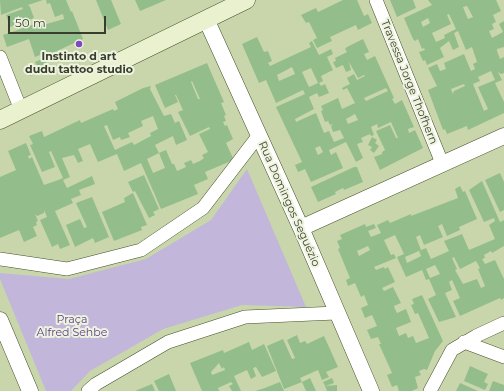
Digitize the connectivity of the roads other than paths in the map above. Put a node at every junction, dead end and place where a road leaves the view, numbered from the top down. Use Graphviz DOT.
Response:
graph roads {
  1 [pos="246,0"];
  2 [pos="376,0"];
  3 [pos="206,19"];
  4 [pos="0,57"];
  5 [pos="21,110"];
  6 [pos="0,120"];
  7 [pos="259,135"];
  8 [pos="504,136"];
  9 [pos="442,163"];
  10 [pos="301,228"];
  11 [pos="0,259"];
  12 [pos="336,312"];
  13 [pos="0,320"];
  14 [pos="504,323"];
  15 [pos="464,342"];
  16 [pos="504,357"];
  17 [pos="30,391"];
  18 [pos="88,391"];
  19 [pos="371,391"];
  20 [pos="430,391"];
  1 -- 3 [label="main road"];
  2 -- 9 [label="street, Travessa Jorge Thofhern"];
  3 -- 5 [label="main road"];
  3 -- 7 [label="street, Rua Domingos Seguézio"];
  4 -- 5 [label="street"];
  5 -- 6 [label="main road"];
  7 -- 10 [label="street, Rua Domingos Seguézio"];
  7 -- 11 [label="street"];
  8 -- 9 [label="street"];
  9 -- 10 [label="street"];
  10 -- 12 [label="street, Rua Domingos Seguézio"];
  12 -- 18 [label="street"];
  12 -- 19 [label="street, Rua Domingos Seguézio"];
  13 -- 17 [label="street"];
  14 -- 15 [label="street"];
  15 -- 16 [label="street"];
  15 -- 20 [label="street"];
}
